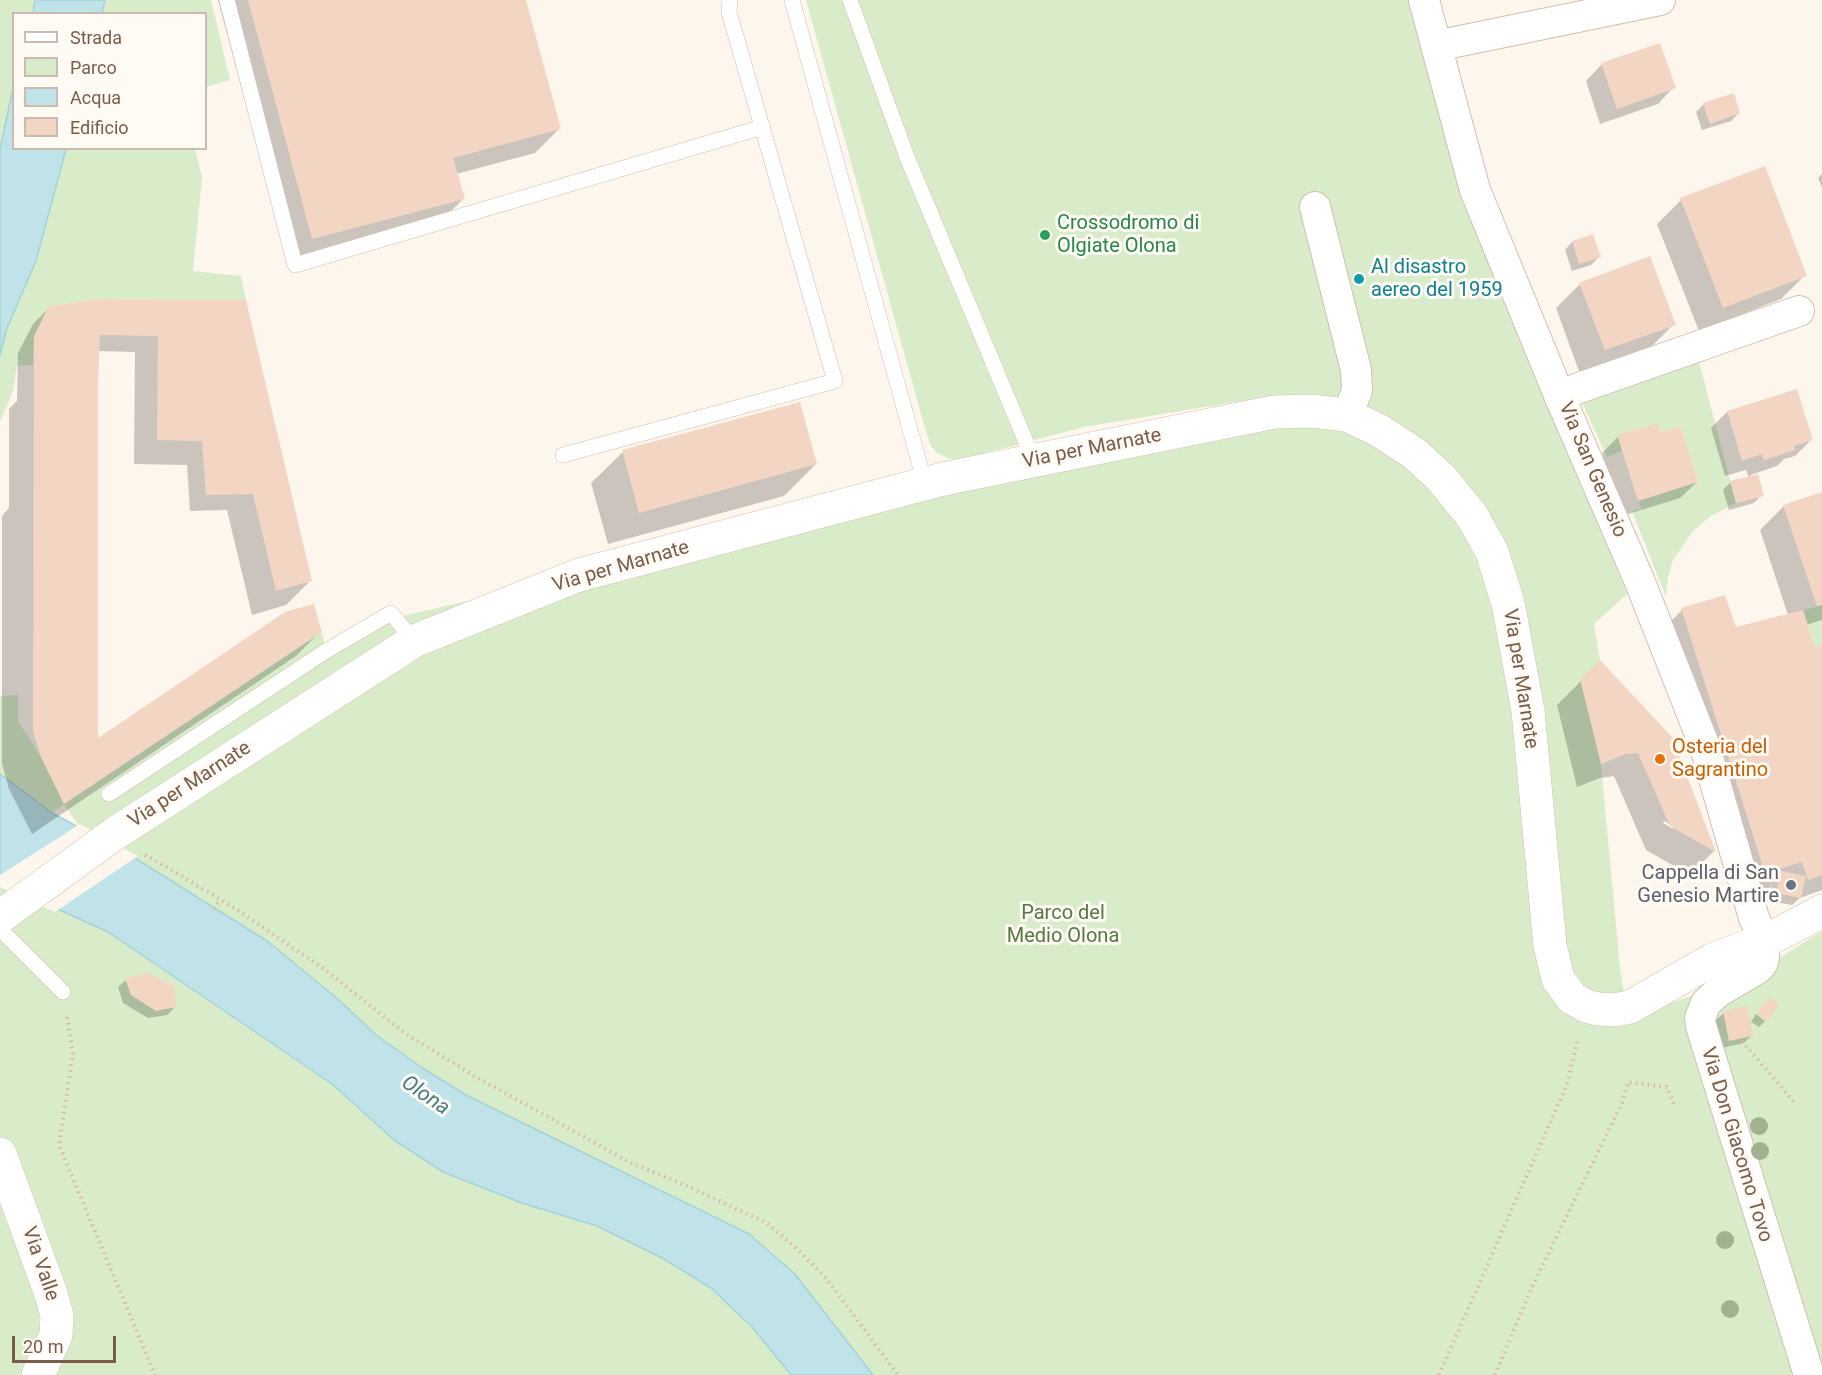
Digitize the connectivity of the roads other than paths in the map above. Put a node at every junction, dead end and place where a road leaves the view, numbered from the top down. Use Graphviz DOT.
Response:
graph roads {
  1 [pos="227,0"];
  2 [pos="730,0"];
  3 [pos="792,0"];
  4 [pos="850,0"];
  5 [pos="1424,0"];
  6 [pos="1660,0"];
  7 [pos="1436,46"];
  8 [pos="763,127"];
  9 [pos="1315,207"];
  10 [pos="1799,312"];
  11 [pos="1559,395"];
  12 [pos="1347,415"];
  13 [pos="563,455"];
  14 [pos="1035,461"];
  15 [pos="926,484"];
  16 [pos="414,641"];
  17 [pos="109,794"];
  18 [pos="1822,911"];
  19 [pos="0,917"];
  20 [pos="0,929"];
  21 [pos="1764,939"];
  22 [pos="63,992"];
  23 [pos="0,1154"];
  24 [pos="38,1375"];
  25 [pos="1809,1375"];
  1 -- 8 [label="lane"];
  2 -- 8 [label="lane"];
  3 -- 15 [label="lane"];
  4 -- 14 [label="lane"];
  5 -- 7 [label="street, Via San Genesio"];
  6 -- 7 [label="street"];
  7 -- 11 [label="street, Via San Genesio"];
  8 -- 13 [label="lane"];
  9 -- 12 [label="street"];
  10 -- 11 [label="street"];
  11 -- 21 [label="street, Via San Genesio"];
  12 -- 14 [label="street, Via per Marnate"];
  12 -- 21 [label="street, Via per Marnate"];
  14 -- 15 [label="street, Via per Marnate"];
  15 -- 16 [label="street, Via per Marnate"];
  16 -- 17 [label="lane"];
  16 -- 19 [label="street, Via per Marnate"];
  18 -- 21 [label="street, Via per Marnate"];
  20 -- 22 [label="lane"];
  21 -- 25 [label="street, Via Don Giacomo Tovo"];
  23 -- 24 [label="street, Via Valle"];
}
